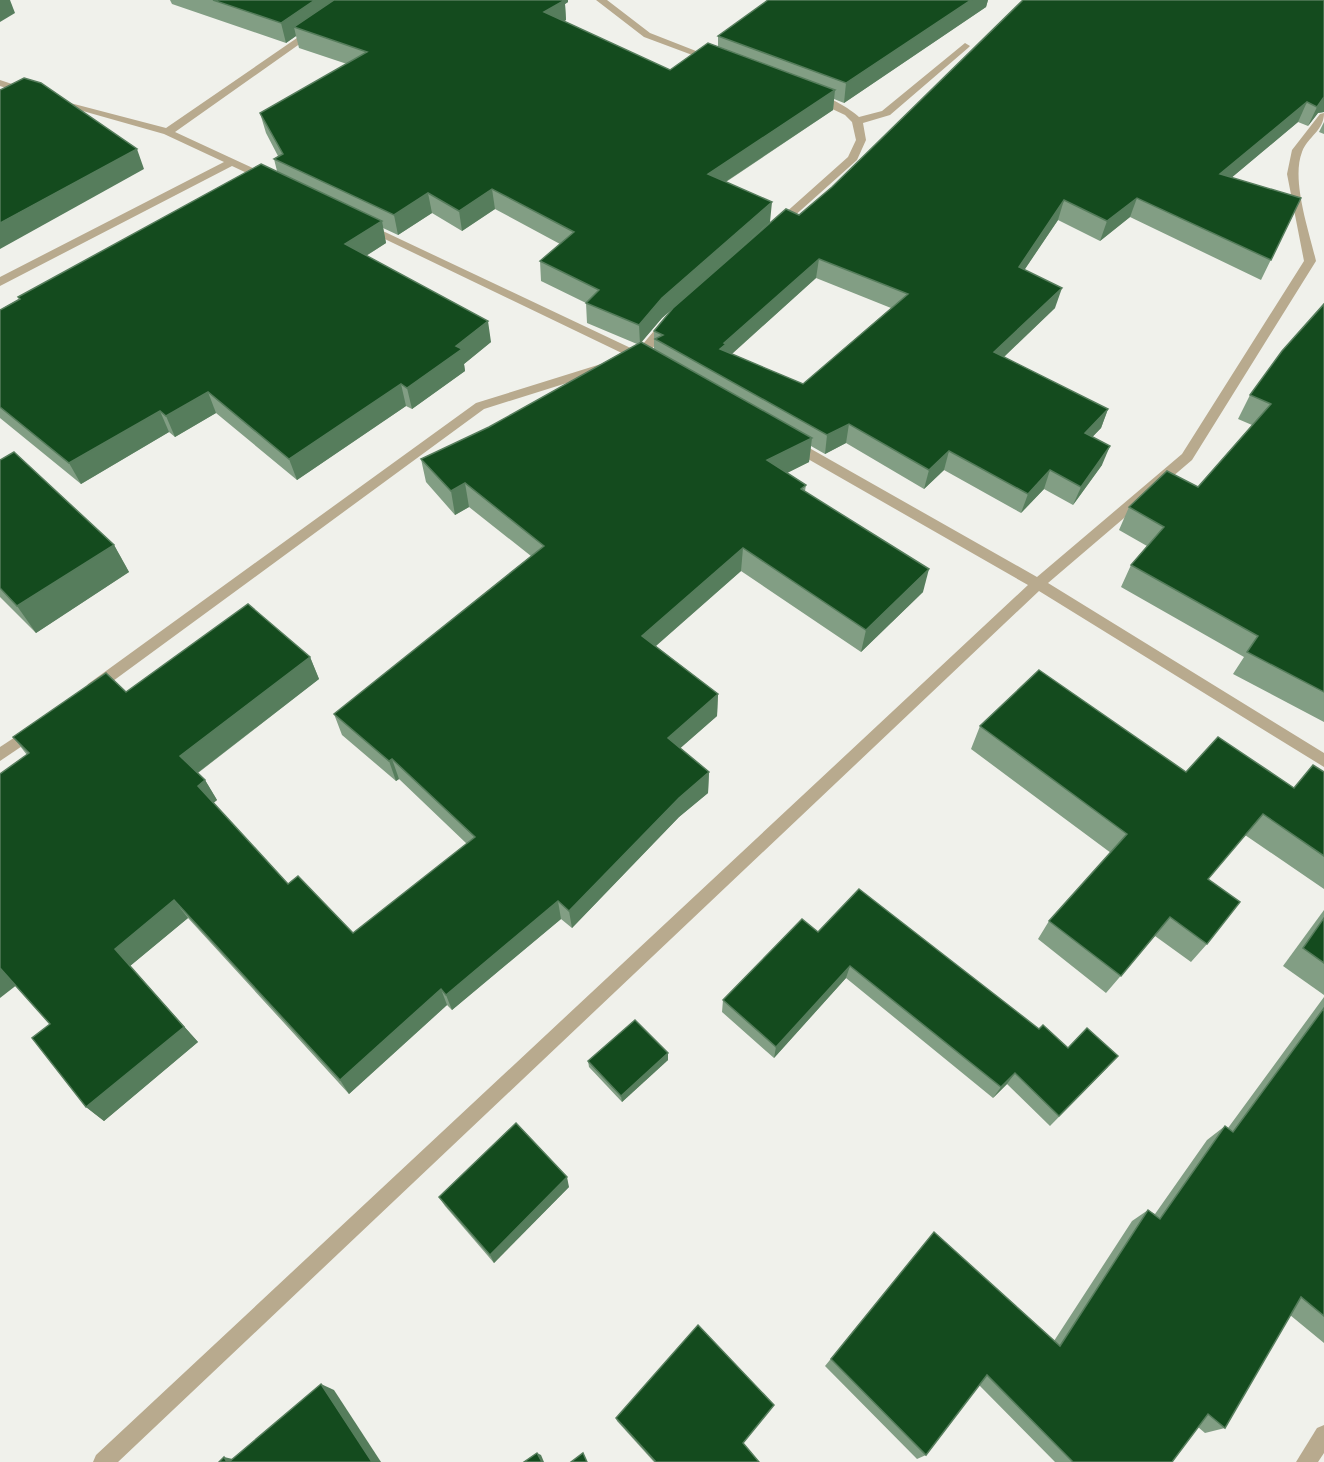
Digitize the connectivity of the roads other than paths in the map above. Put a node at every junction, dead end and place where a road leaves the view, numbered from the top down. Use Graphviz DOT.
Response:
graph roads {
  1 [pos="601,0"];
  2 [pos="320,26"];
  3 [pos="965,46"];
  4 [pos="724,64"];
  5 [pos="0,83"];
  6 [pos="802,93"];
  7 [pos="1324,116"];
  8 [pos="857,121"];
  9 [pos="168,132"];
  10 [pos="232,162"];
  11 [pos="285,187"];
  12 [pos="360,223"];
  13 [pos="765,237"];
  14 [pos="0,282"];
  15 [pos="676,315"];
  16 [pos="639,357"];
  17 [pos="659,368"];
  18 [pos="782,438"];
  19 [pos="1038,584"];
  20 [pos="77,699"];
  21 [pos="48,720"];
  22 [pos="0,755"];
  23 [pos="1324,761"];
  24 [pos="1324,1435"];
  25 [pos="104,1462"];
  26 [pos="1306,1462"];
  1 -- 4 [label="street"];
  2 -- 9 [label="street"];
  3 -- 8 [label="street"];
  5 -- 9 [label="street"];
  6 -- 8 [label="street"];
  7 -- 19 [label="street"];
  8 -- 13 [label="street"];
  9 -- 10 [label="street"];
  10 -- 11 [label="street"];
  10 -- 14 [label="street"];
  12 -- 16 [label="street"];
  15 -- 16 [label="street"];
  16 -- 17 [label="street"];
  16 -- 20 [label="street"];
  18 -- 19 [label="street"];
  19 -- 23 [label="street"];
  19 -- 25 [label="street"];
  21 -- 22 [label="street"];
  24 -- 26 [label="street"];
}
